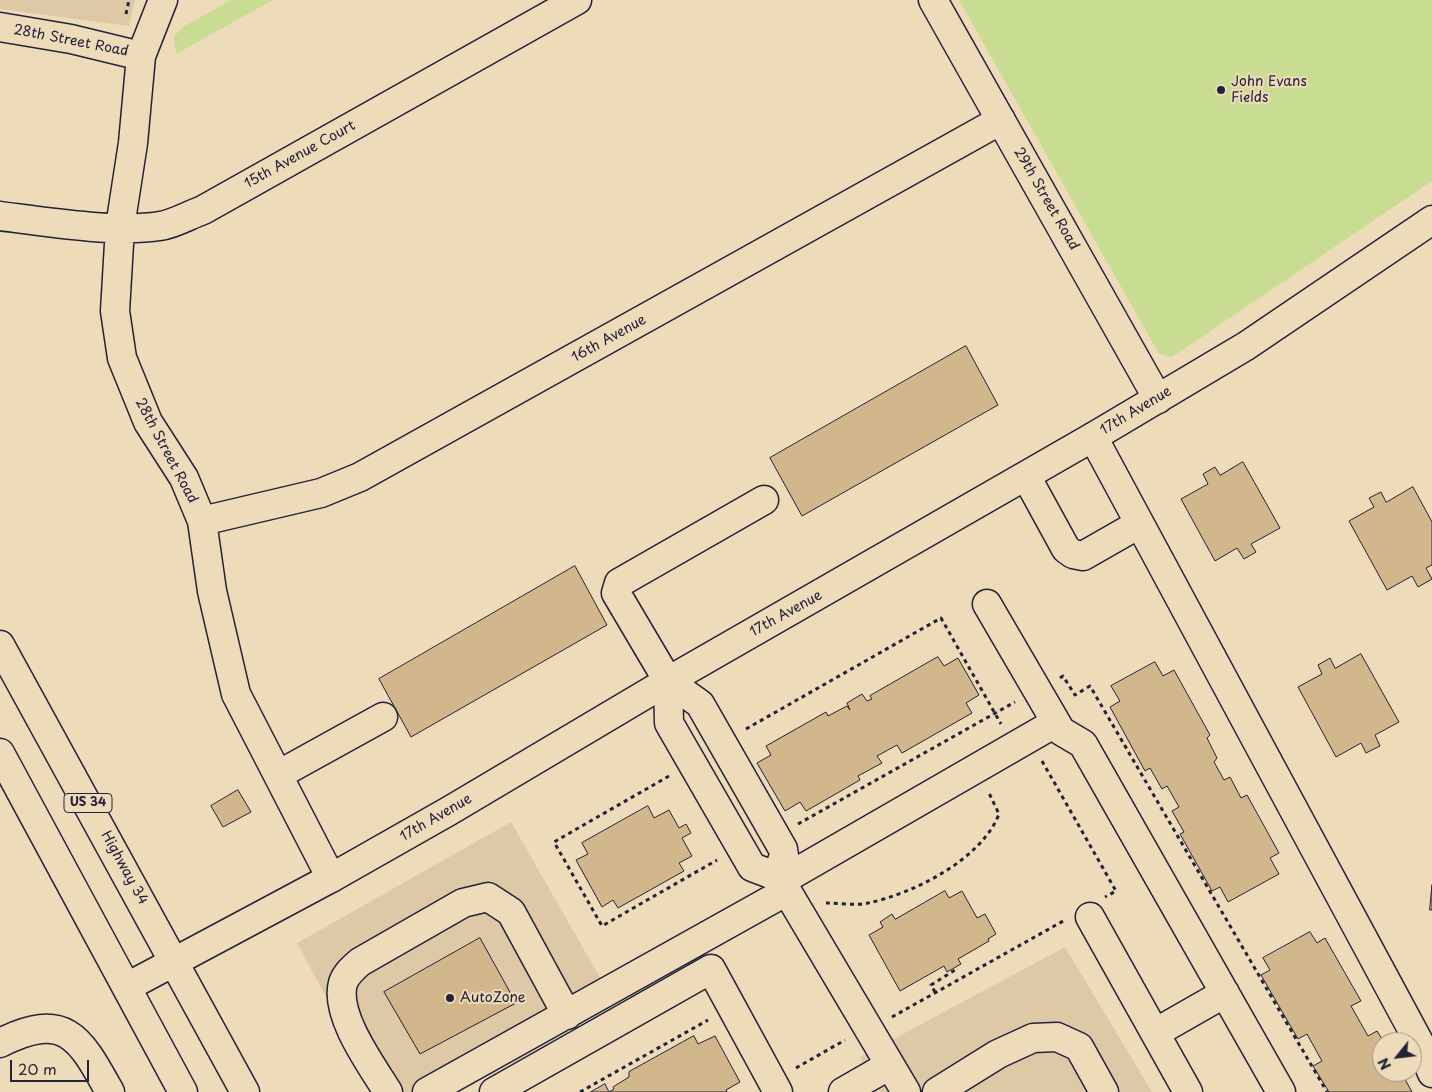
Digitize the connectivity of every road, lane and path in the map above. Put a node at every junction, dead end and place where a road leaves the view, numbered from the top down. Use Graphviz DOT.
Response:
graph roads {
  1 [pos="129,0"];
  2 [pos="163,0"];
  3 [pos="577,0"];
  4 [pos="933,0"];
  5 [pos="124,22"];
  6 [pos="0,28"];
  7 [pos="141,56"];
  8 [pos="1001,120"];
  9 [pos="0,216"];
  10 [pos="1432,220"];
  11 [pos="120,227"];
  12 [pos="1158,399"];
  13 [pos="1093,437"];
  14 [pos="1026,476"];
  15 [pos="764,500"];
  16 [pos="202,521"];
  17 [pos="1140,524"];
  18 [pos="987,604"];
  19 [pos="0,645"];
  20 [pos="1056,680"];
  21 [pos="668,681"];
  22 [pos="1015,702"];
  23 [pos="995,713"];
  24 [pos="383,717"];
  25 [pos="1055,723"];
  26 [pos="1003,727"];
  27 [pos="738,733"];
  28 [pos="0,753"];
  29 [pos="1040,756"];
  30 [pos="674,774"];
  31 [pos="278,775"];
  32 [pos="985,787"];
  33 [pos="793,827"];
  34 [pos="720,857"];
  35 [pos="332,878"];
  36 [pos="782,882"];
  37 [pos="824,903"];
  38 [pos="1087,911"];
  39 [pos="176,962"];
  40 [pos="954,968"];
  41 [pos="127,988"];
  42 [pos="935,992"];
  43 [pos="1225,993"];
  44 [pos="567,1015"];
  45 [pos="708,1020"];
  46 [pos="887,1020"];
  47 [pos="1155,1033"];
  48 [pos="846,1040"];
  49 [pos="0,1043"];
  50 [pos="890,1065"];
  51 [pos="1432,1073"];
  52 [pos="783,1082"];
  53 [pos="434,1090"];
  54 [pos="110,1092"];
  55 [pos="183,1092"];
  56 [pos="245,1092"];
  57 [pos="388,1092"];
  58 [pos="494,1092"];
  59 [pos="580,1092"];
  60 [pos="843,1092"];
  61 [pos="906,1092"];
  62 [pos="937,1092"];
  63 [pos="1104,1092"];
  64 [pos="1188,1092"];
  65 [pos="1281,1092"];
  66 [pos="1327,1092"];
  1 -- 5 [label="path"];
  2 -- 7 [label="main road"];
  3 -- 11 [label="main road, 15th Avenue Court"];
  4 -- 8 [label="main road, 29th Street Road"];
  6 -- 7 [label="main road, 28th Street Road"];
  7 -- 11 [label="main road, 28th Street Road"];
  8 -- 12 [label="main road, 29th Street Road"];
  8 -- 16 [label="main road, 16th Avenue"];
  9 -- 11 [label="main road, 15th Avenue Court"];
  10 -- 12 [label="main road, 17th Avenue"];
  11 -- 16 [label="main road, 28th Street Road"];
  12 -- 13 [label="main road, 17th Avenue"];
  13 -- 14 [label="main road, 17th Avenue"];
  13 -- 17 [label="main road"];
  14 -- 17 [label="main road"];
  14 -- 21 [label="main road, 17th Avenue"];
  15 -- 21 [label="main road"];
  16 -- 31 [label="main road, 28th Street Road"];
  17 -- 51 [label="main road"];
  18 -- 25 [label="main road"];
  19 -- 39 [label="main road, Highway 34 / US 34"];
  20 -- 66 [label="path"];
  21 -- 35 [label="main road, 17th Avenue"];
  21 -- 36 [label="main road"];
  21 -- 36 [label="main road"];
  22 -- 23 [label="path"];
  23 -- 26 [label="path"];
  23 -- 27 [label="path"];
  23 -- 33 [label="path"];
  24 -- 31 [label="main road"];
  25 -- 36 [label="main road"];
  25 -- 43 [label="main road"];
  28 -- 41 [label="main road"];
  29 -- 38 [label="path"];
  30 -- 34 [label="path"];
  31 -- 35 [label="main road, 28th Street Road"];
  32 -- 37 [label="path"];
  35 -- 39 [label="main road, 17th Avenue"];
  36 -- 44 [label="main road"];
  36 -- 50 [label="main road"];
  38 -- 42 [label="path"];
  38 -- 47 [label="main road"];
  39 -- 41 [label="main road, 17th Avenue"];
  39 -- 56 [label="main road, Highway 34 / US 34"];
  40 -- 42 [label="path"];
  41 -- 55 [label="main road"];
  42 -- 46 [label="path"];
  43 -- 47 [label="main road"];
  43 -- 65 [label="main road"];
  44 -- 53 [label="main road"];
  44 -- 57 [label="main road"];
  45 -- 59 [label="path"];
  47 -- 64 [label="main road"];
  48 -- 52 [label="path"];
  49 -- 54 [label="main road"];
  50 -- 60 [label="main road"];
  50 -- 61 [label="main road"];
  52 -- 58 [label="main road"];
  62 -- 63 [label="main road"];
}
